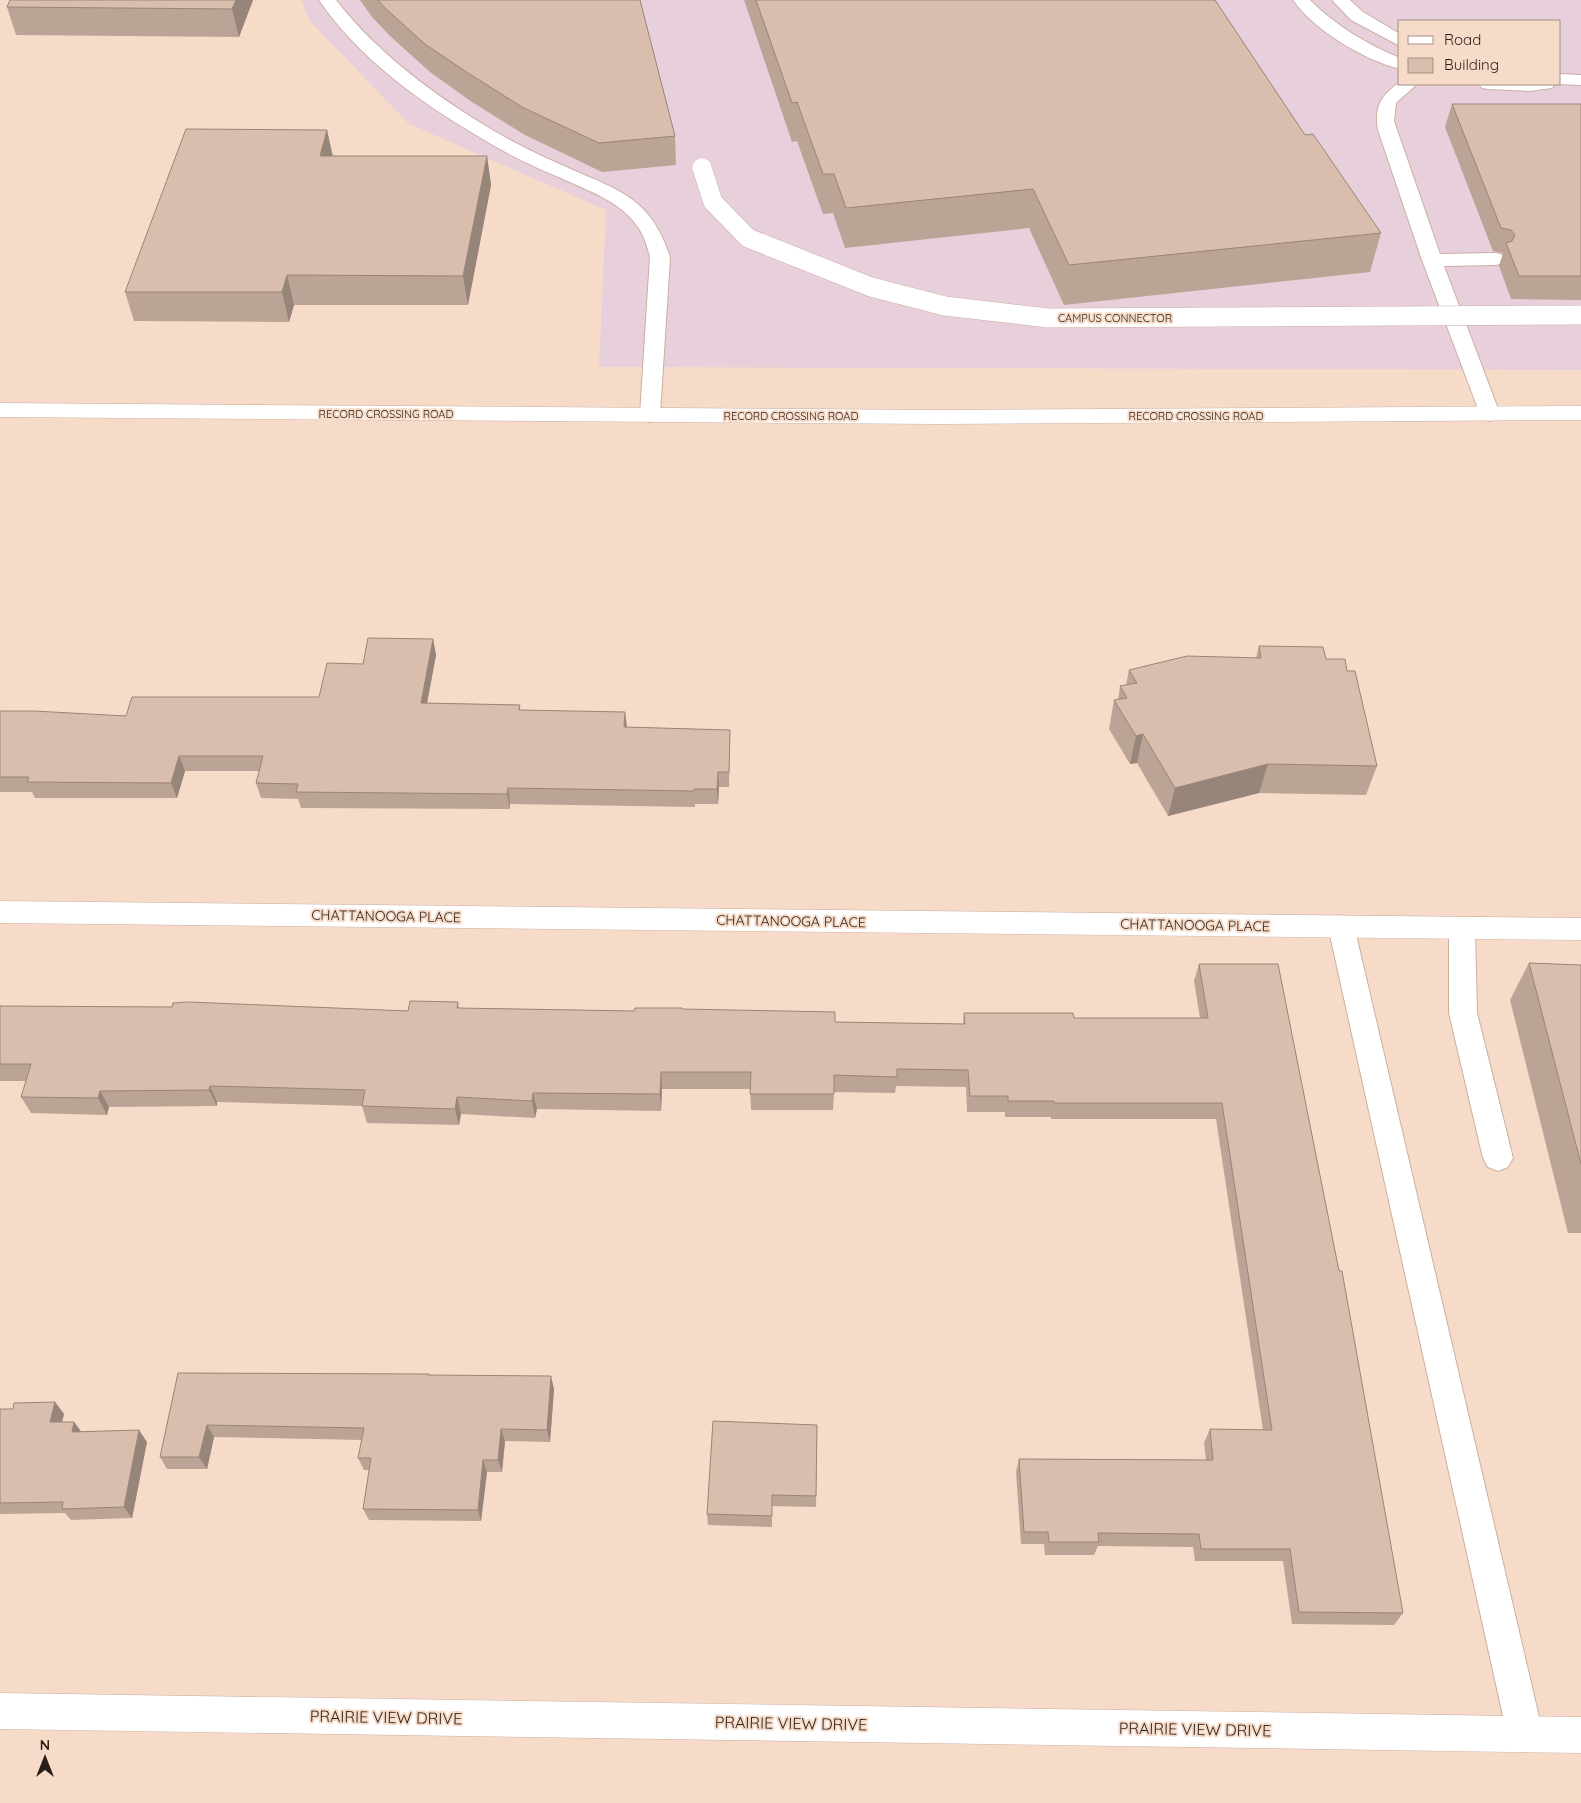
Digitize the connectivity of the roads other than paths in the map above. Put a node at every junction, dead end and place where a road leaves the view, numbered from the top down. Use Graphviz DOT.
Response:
graph roads {
  1 [pos="327,0"];
  2 [pos="1301,0"];
  3 [pos="1340,0"];
  4 [pos="1398,40"];
  5 [pos="1398,63"];
  6 [pos="1407,85"];
  7 [pos="1509,85"];
  8 [pos="1538,85"];
  9 [pos="519,130"];
  10 [pos="499,141"];
  11 [pos="702,168"];
  12 [pos="1496,259"];
  13 [pos="1432,260"];
  14 [pos="1581,315"];
  15 [pos="0,410"];
  16 [pos="1581,412"];
  17 [pos="1490,414"];
  18 [pos="650,415"];
  19 [pos="0,912"];
  20 [pos="1341,926"];
  21 [pos="1462,928"];
  22 [pos="1581,929"];
  23 [pos="1498,1158"];
  24 [pos="0,1711"];
  25 [pos="1525,1734"];
  26 [pos="1581,1735"];
  1 -- 10 [label="lane"];
  2 -- 5 [label="lane"];
  3 -- 4 [label="lane"];
  6 -- 13 [label="lane"];
  7 -- 8 [label="lane"];
  9 -- 10 [label="lane"];
  10 -- 18 [label="lane"];
  11 -- 14 [label="lane, CAMPUS CONNECTOR, bridge"];
  12 -- 13 [label="lane"];
  13 -- 17 [label="lane"];
  15 -- 18 [label="street, RECORD CROSSING ROAD"];
  16 -- 17 [label="street, RECORD CROSSING ROAD"];
  17 -- 18 [label="street, RECORD CROSSING ROAD"];
  19 -- 20 [label="street, CHATTANOOGA PLACE"];
  20 -- 21 [label="street, CHATTANOOGA PLACE"];
  20 -- 25 [label="lane"];
  21 -- 22 [label="street, CHATTANOOGA PLACE"];
  21 -- 23 [label="lane"];
  24 -- 25 [label="street, PRAIRIE VIEW DRIVE"];
  25 -- 26 [label="street, PRAIRIE VIEW DRIVE"];
}
